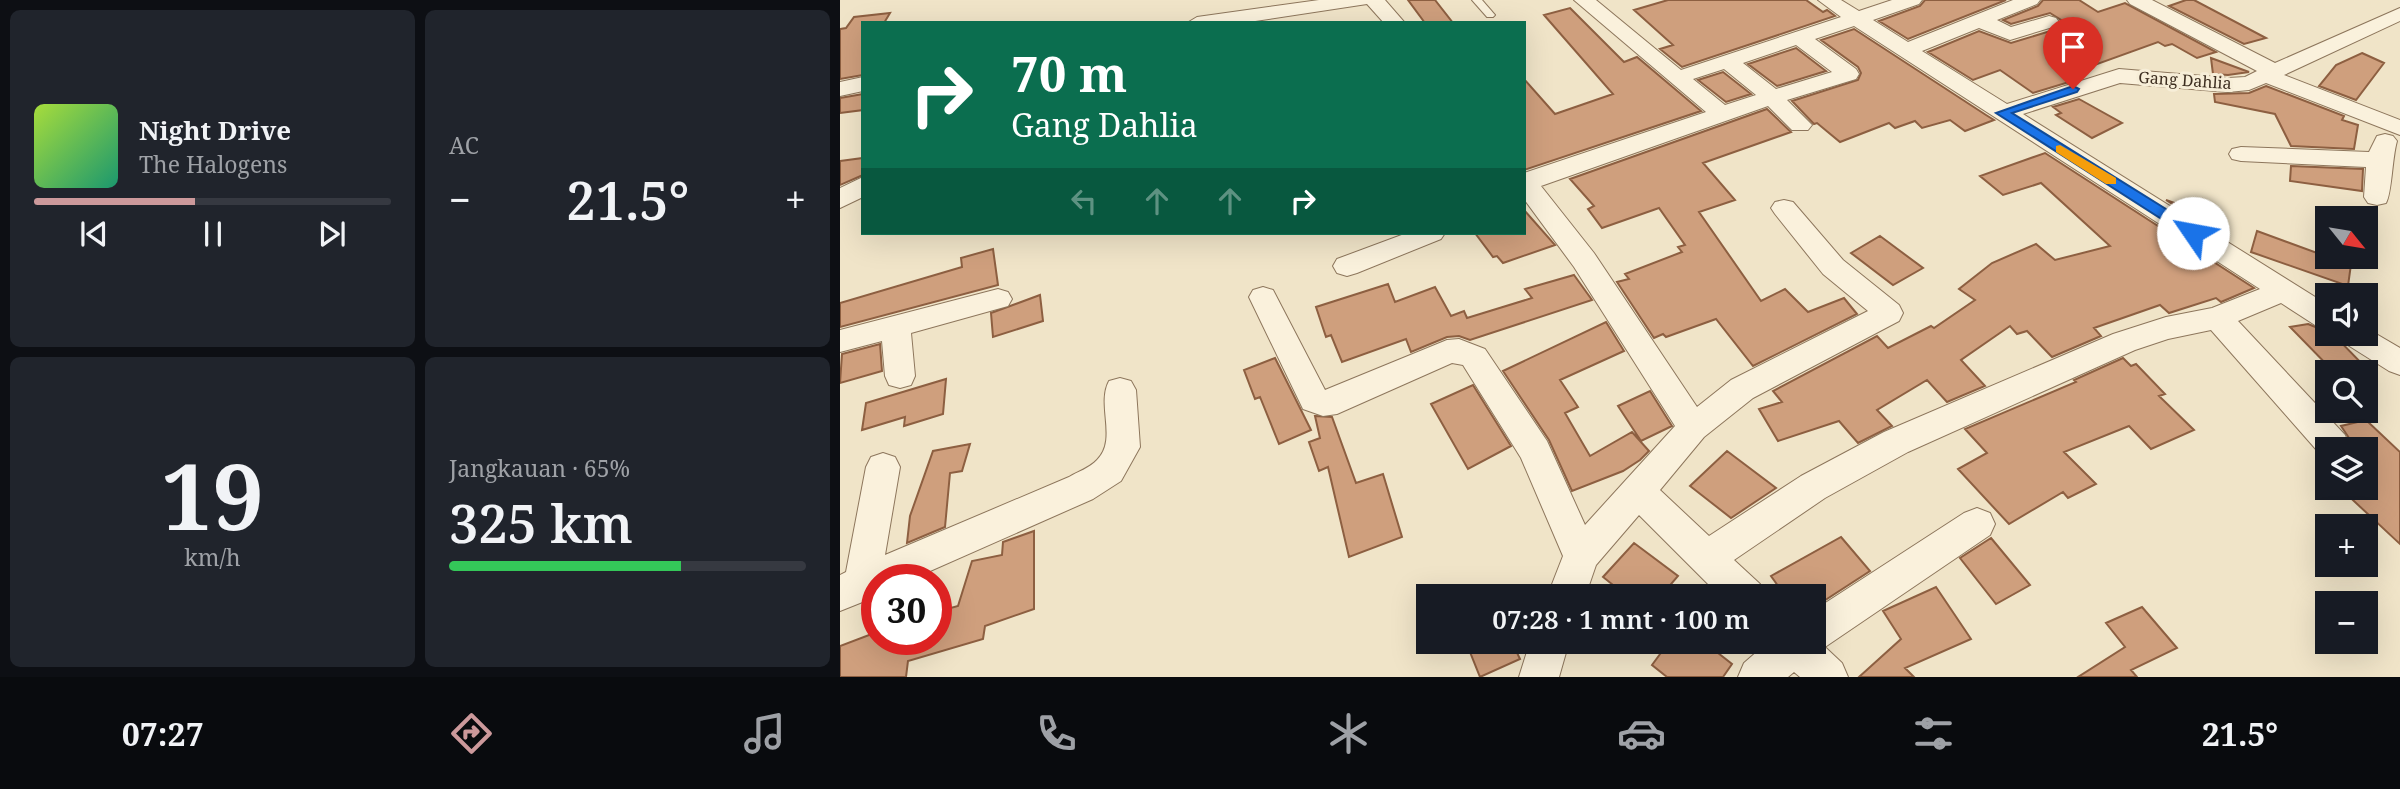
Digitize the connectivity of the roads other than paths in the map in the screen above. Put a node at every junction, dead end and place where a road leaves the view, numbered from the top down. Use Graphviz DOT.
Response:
graph roads {
  1 [pos="1361,0"];
  2 [pos="1374,0"];
  3 [pos="1477,0"];
  4 [pos="1584,0"];
  5 [pos="1828,0"];
  6 [pos="1912,0"];
  7 [pos="2030,0"];
  8 [pos="2137,0"];
  9 [pos="2400,14"];
  10 [pos="1490,15"];
  11 [pos="1858,19"];
  12 [pos="1979,20"];
  13 [pos="1211,21"];
  14 [pos="1393,21"];
  15 [pos="2049,22"];
  16 [pos="1799,37"];
  17 [pos="1905,50"];
  18 [pos="1728,61"];
  19 [pos="1690,73"];
  20 [pos="2271,74"];
  21 [pos="861,84"];
  22 [pos="840,89"];
  23 [pos="1772,97"];
  24 [pos="2002,113"];
  25 [pos="1723,115"];
  26 [pos="1800,125"];
  27 [pos="2394,126"];
  28 [pos="2241,154"];
  29 [pos="2379,160"];
  30 [pos="1526,182"];
  31 [pos="1526,183"];
  32 [pos="861,186"];
  33 [pos="2377,197"];
  34 [pos="840,200"];
  35 [pos="1784,208"];
  36 [pos="1427,235"];
  37 [pos="1348,266"];
  38 [pos="2282,291"];
  39 [pos="1263,297"];
  40 [pos="998,299"];
  41 [pos="2315,311"];
  42 [pos="2217,318"];
  43 [pos="895,325"];
  44 [pos="840,341"];
  45 [pos="2372,346"];
  46 [pos="2400,363"];
  47 [pos="900,376"];
  48 [pos="1120,390"];
  49 [pos="1693,428"];
  50 [pos="2326,437"];
  51 [pos="883,467"];
  52 [pos="1637,491"];
  53 [pos="1977,524"];
  54 [pos="1581,556"];
  55 [pos="1707,558"];
  56 [pos="1571,584"];
  57 [pos="1733,584"];
  58 [pos="851,589"];
  59 [pos="1826,624"];
  60 [pos="1546,654"];
  61 [pos="1785,654"];
  62 [pos="1810,654"];
  63 [pos="1539,677"];
  64 [pos="1758,677"];
  65 [pos="1828,677"];
  1 -- 13 [label="street"];
  2 -- 14 [label="street"];
  3 -- 10 [label="lane"];
  4 -- 25 [label="street"];
  5 -- 11 [label="street"];
  6 -- 11 [label="street"];
  7 -- 12 [label="street"];
  8 -- 20 [label="street"];
  9 -- 20 [label="street, Gang Dahlia"];
  11 -- 16 [label="street"];
  11 -- 17 [label="street"];
  12 -- 15 [label="street"];
  12 -- 17 [label="street"];
  16 -- 18 [label="street"];
  16 -- 23 [label="street"];
  17 -- 24 [label="street"];
  18 -- 19 [label="street"];
  18 -- 23 [label="street"];
  20 -- 24 [label="street, Gang Dahlia"];
  20 -- 27 [label="street"];
  21 -- 22 [label="street"];
  23 -- 25 [label="street"];
  23 -- 26 [label="street"];
  24 -- 38 [label="street"];
  25 -- 30 [label="street"];
  27 -- 29 [label="street"];
  28 -- 29 [label="street"];
  29 -- 33 [label="street"];
  31 -- 49 [label="street"];
  32 -- 34 [label="street"];
  35 -- 49 [label="street"];
  36 -- 37 [label="street"];
  38 -- 41 [label="street"];
  38 -- 42 [label="street"];
  39 -- 54 [label="street"];
  40 -- 43 [label="street"];
  42 -- 50 [label="street"];
  42 -- 55 [label="street"];
  43 -- 44 [label="street"];
  43 -- 47 [label="street"];
  45 -- 46 [label="street"];
  48 -- 58 [label="street"];
  49 -- 52 [label="street"];
  51 -- 58 [label="street"];
  52 -- 54 [label="street"];
  52 -- 55 [label="street"];
  53 -- 59 [label="street"];
  54 -- 56 [label="street"];
  55 -- 57 [label="street"];
  60 -- 63 [label="street"];
  61 -- 64 [label="street"];
  62 -- 65 [label="street"];
}
